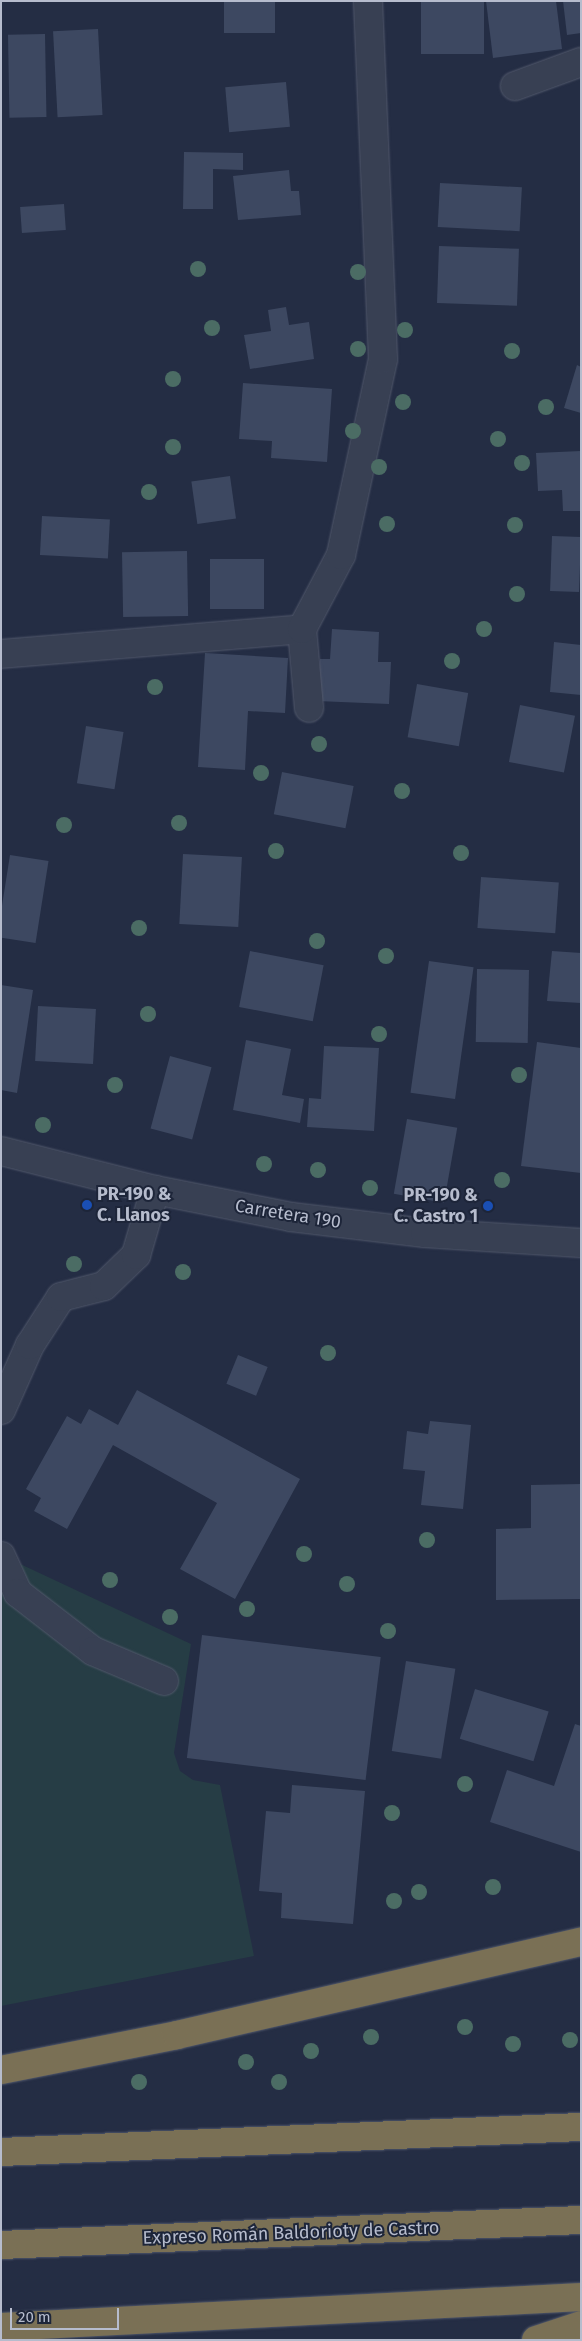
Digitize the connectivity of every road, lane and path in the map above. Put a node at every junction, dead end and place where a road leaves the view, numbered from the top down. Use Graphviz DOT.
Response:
graph roads {
  1 [pos="368,1"];
  2 [pos="581,62"];
  3 [pos="515,86"];
  4 [pos="302,629"];
  5 [pos="1,654"];
  6 [pos="308,708"];
  7 [pos="1,1151"];
  8 [pos="155,1190"];
  9 [pos="581,1243"];
  10 [pos="1,1410"];
  11 [pos="1,1556"];
  12 [pos="164,1681"];
  13 [pos="581,1942"];
  14 [pos="1,2070"];
  15 [pos="581,2127"];
  16 [pos="1,2152"];
  17 [pos="581,2220"];
  18 [pos="1,2245"];
  19 [pos="581,2297"];
  20 [pos="581,2325"];
  21 [pos="1,2327"];
  22 [pos="1,2339"];
  23 [pos="6,2340"];
  24 [pos="536,2340"];
  1 -- 4 [label="street"];
  2 -- 3 [label="street"];
  4 -- 5 [label="street"];
  4 -- 6 [label="street"];
  7 -- 8 [label="street, Carretera 190"];
  8 -- 9 [label="street, Carretera 190"];
  8 -- 10 [label="street"];
  11 -- 12 [label="street"];
  13 -- 14 [label="highway"];
  15 -- 16 [label="highway"];
  17 -- 18 [label="highway, Expreso Román Baldorioty de Castro"];
  19 -- 21 [label="highway"];
  20 -- 24 [label="highway"];
  22 -- 23 [label="highway"];
}
